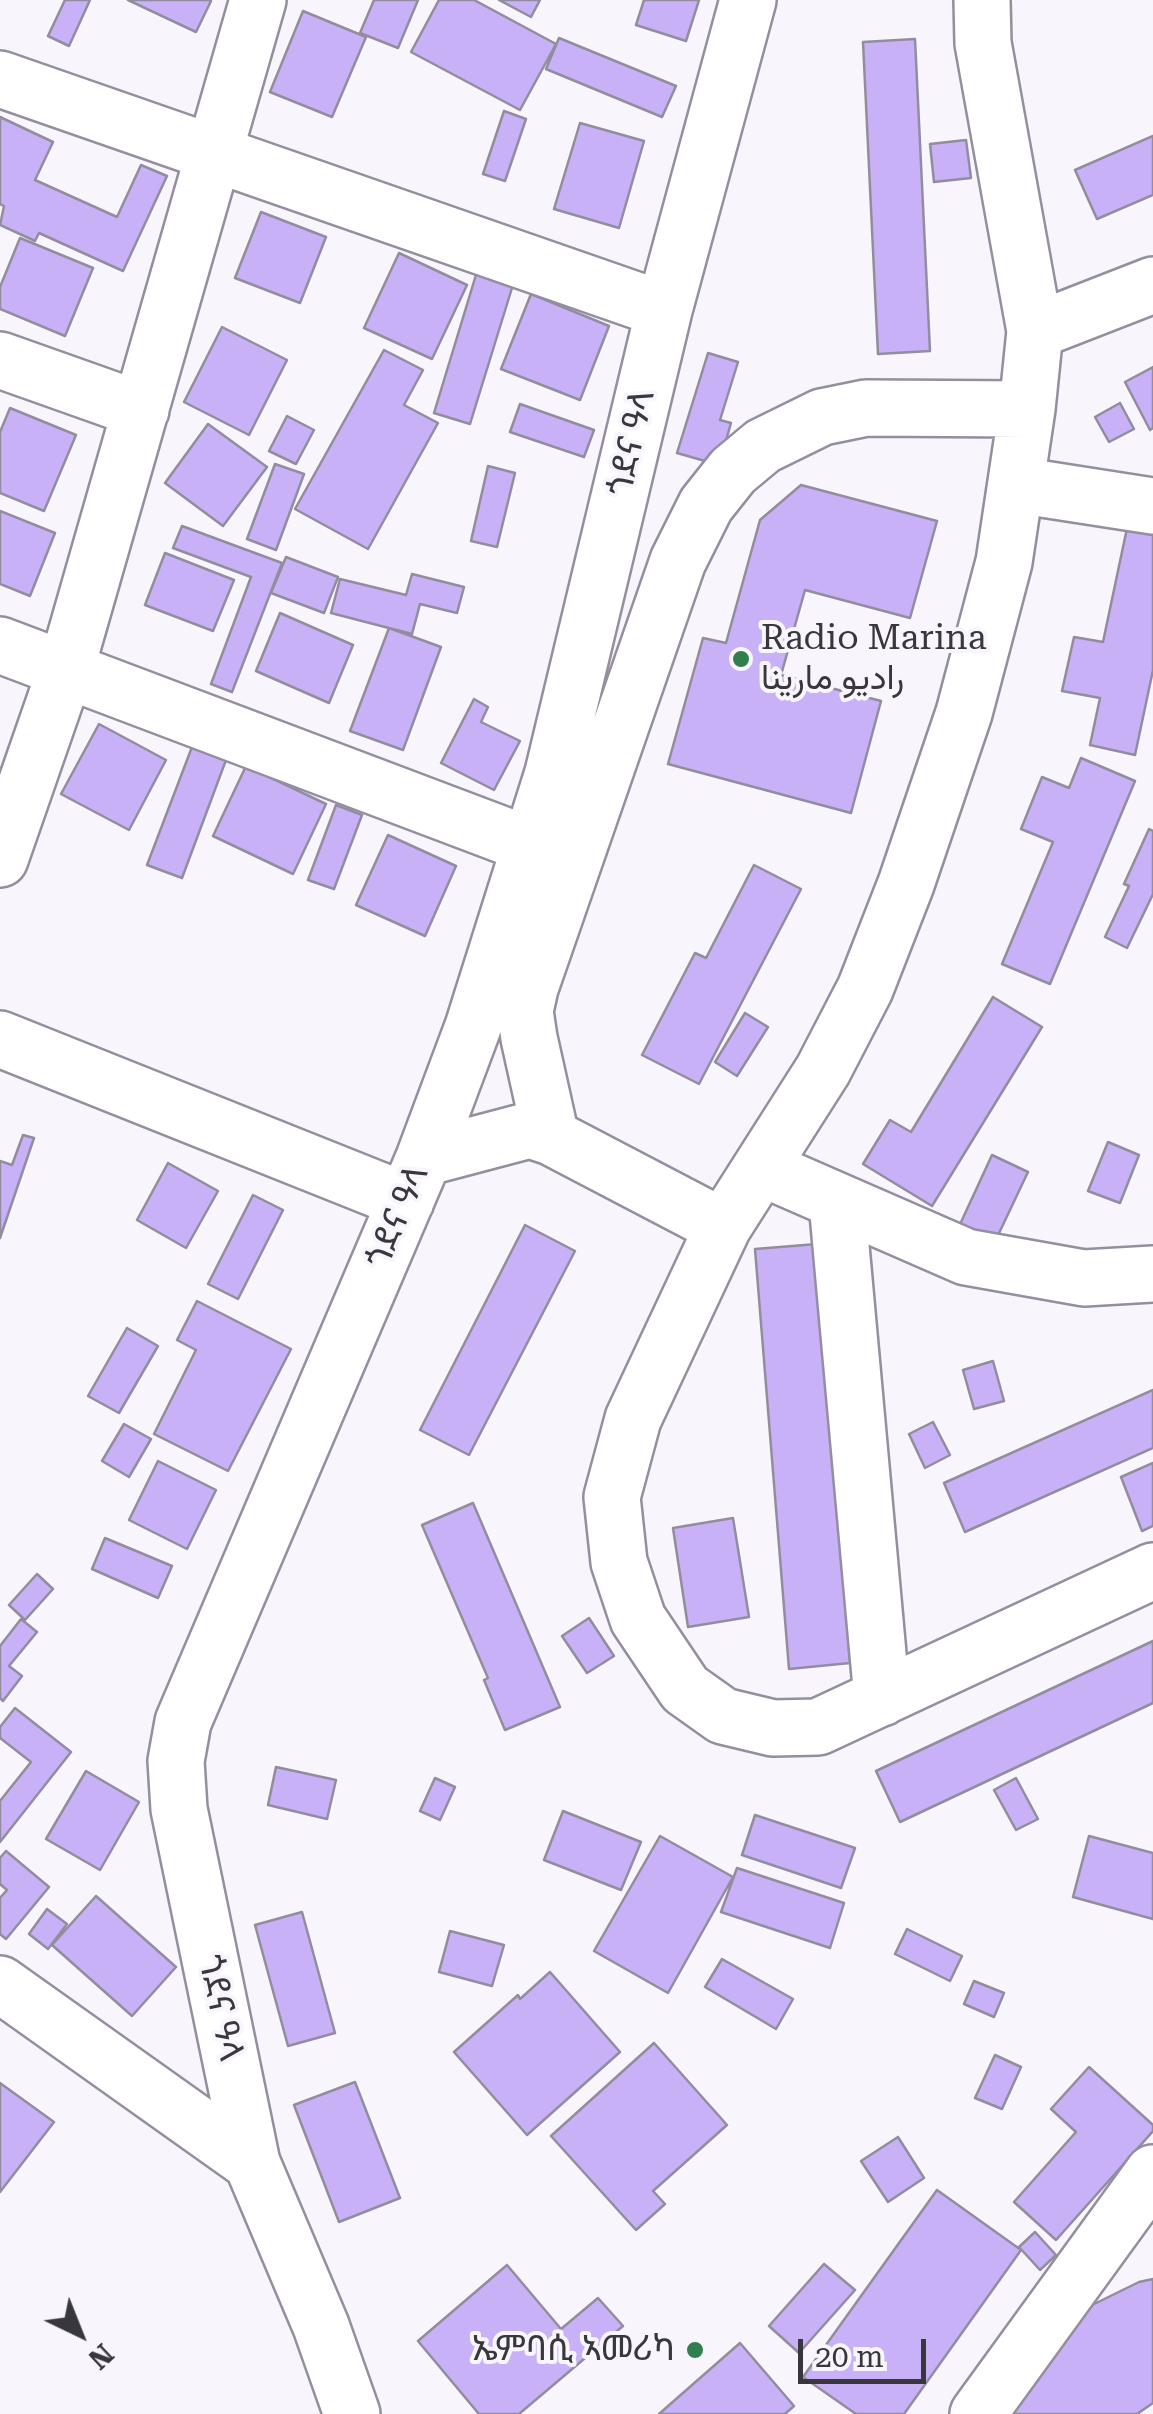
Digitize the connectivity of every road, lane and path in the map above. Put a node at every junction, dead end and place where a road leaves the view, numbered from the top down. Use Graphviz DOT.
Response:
graph roads {
  1 [pos="258,0"];
  2 [pos="748,0"];
  3 [pos="982,0"];
  4 [pos="0,78"];
  5 [pos="214,154"];
  6 [pos="1153,286"];
  7 [pos="664,310"];
  8 [pos="1036,332"];
  9 [pos="0,360"];
  10 [pos="141,410"];
  11 [pos="1027,410"];
  12 [pos="1018,486"];
  13 [pos="1153,506"];
  14 [pos="0,644"];
  15 [pos="66,668"];
  16 [pos="532,846"];
  17 [pos="0,859"];
  18 [pos="474,1027"];
  19 [pos="0,1039"];
  20 [pos="541,1134"];
  21 [pos="762,1168"];
  22 [pos="415,1179"];
  23 [pos="837,1202"];
  24 [pos="723,1227"];
  25 [pos="1153,1274"];
  26 [pos="1153,1571"];
  27 [pos="882,1698"];
  28 [pos="0,1984"];
  29 [pos="252,2163"];
  30 [pos="1153,2173"];
  31 [pos="352,2414"];
  32 [pos="978,2414"];
  1 -- 5 [label="street"];
  2 -- 7 [label="street, ጎደና ዓላ"];
  3 -- 8 [label="street"];
  4 -- 5 [label="street"];
  5 -- 7 [label="street"];
  5 -- 10 [label="street"];
  6 -- 8 [label="street"];
  7 -- 16 [label="street, ጎደና ዓላ"];
  8 -- 11 [label="street"];
  9 -- 10 [label="street"];
  10 -- 15 [label="street"];
  11 -- 12 [label="street"];
  11 -- 20 [label="street"];
  12 -- 13 [label="street"];
  12 -- 21 [label="street"];
  14 -- 15 [label="street"];
  15 -- 16 [label="street"];
  15 -- 17 [label="street"];
  16 -- 18 [label="street, ጎደና ዓላ"];
  18 -- 20 [label="street"];
  18 -- 22 [label="street, ጎደና ዓላ"];
  19 -- 22 [label="street"];
  20 -- 22 [label="street"];
  20 -- 24 [label="street"];
  21 -- 23 [label="street"];
  21 -- 24 [label="street"];
  22 -- 29 [label="street, ጎደና ዓላ"];
  23 -- 25 [label="street"];
  23 -- 27 [label="street"];
  24 -- 27 [label="street"];
  26 -- 27 [label="street"];
  28 -- 29 [label="street"];
  29 -- 31 [label="street, ጎደና ዓላ"];
  30 -- 32 [label="street"];
}
